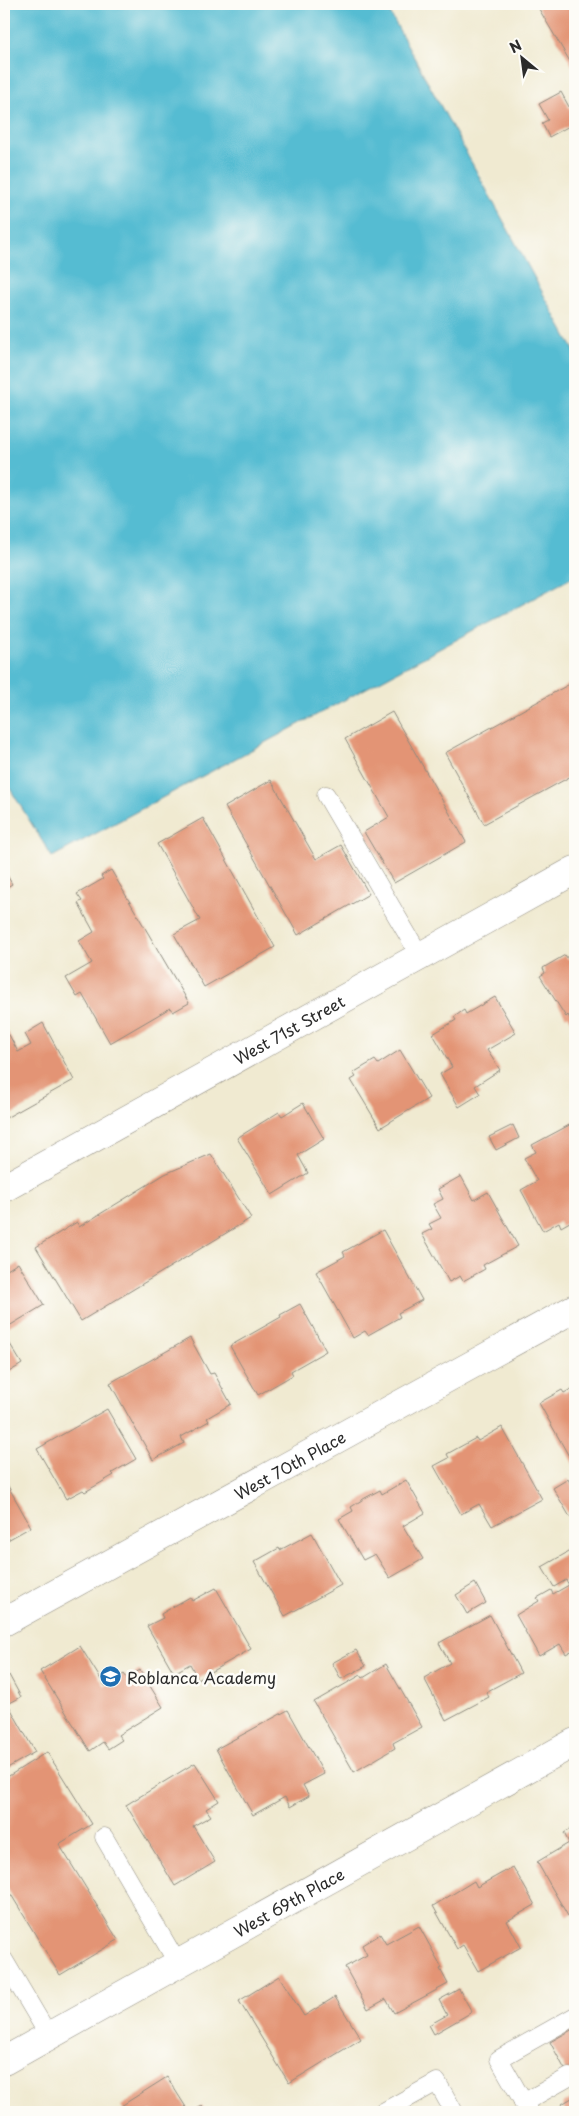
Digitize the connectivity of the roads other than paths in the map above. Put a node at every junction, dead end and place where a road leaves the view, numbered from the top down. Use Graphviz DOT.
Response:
graph roads {
  1 [pos="326,795"];
  2 [pos="575,870"];
  3 [pos="420,956"];
  4 [pos="4,1188"];
  5 [pos="575,1308"];
  6 [pos="4,1622"];
  7 [pos="575,1742"];
  8 [pos="104,1837"];
  9 [pos="4,1960"];
  10 [pos="178,1964"];
  11 [pos="575,2016"];
  12 [pos="48,2036"];
  13 [pos="4,2061"];
  14 [pos="569,2077"];
  15 [pos="526,2108"];
  16 [pos="383,2112"];
  17 [pos="454,2112"];
  1 -- 3 [label="lane"];
  2 -- 3 [label="street, West 71st Street"];
  3 -- 4 [label="street, West 71st Street"];
  5 -- 6 [label="street, West 70th Place"];
  7 -- 10 [label="street, West 69th Place"];
  8 -- 10 [label="lane"];
  9 -- 12 [label="lane"];
  10 -- 12 [label="street, West 69th Place"];
  11 -- 15 [label="lane"];
  12 -- 13 [label="street, West 69th Place"];
  14 -- 15 [label="lane"];
  16 -- 17 [label="lane"];
}
